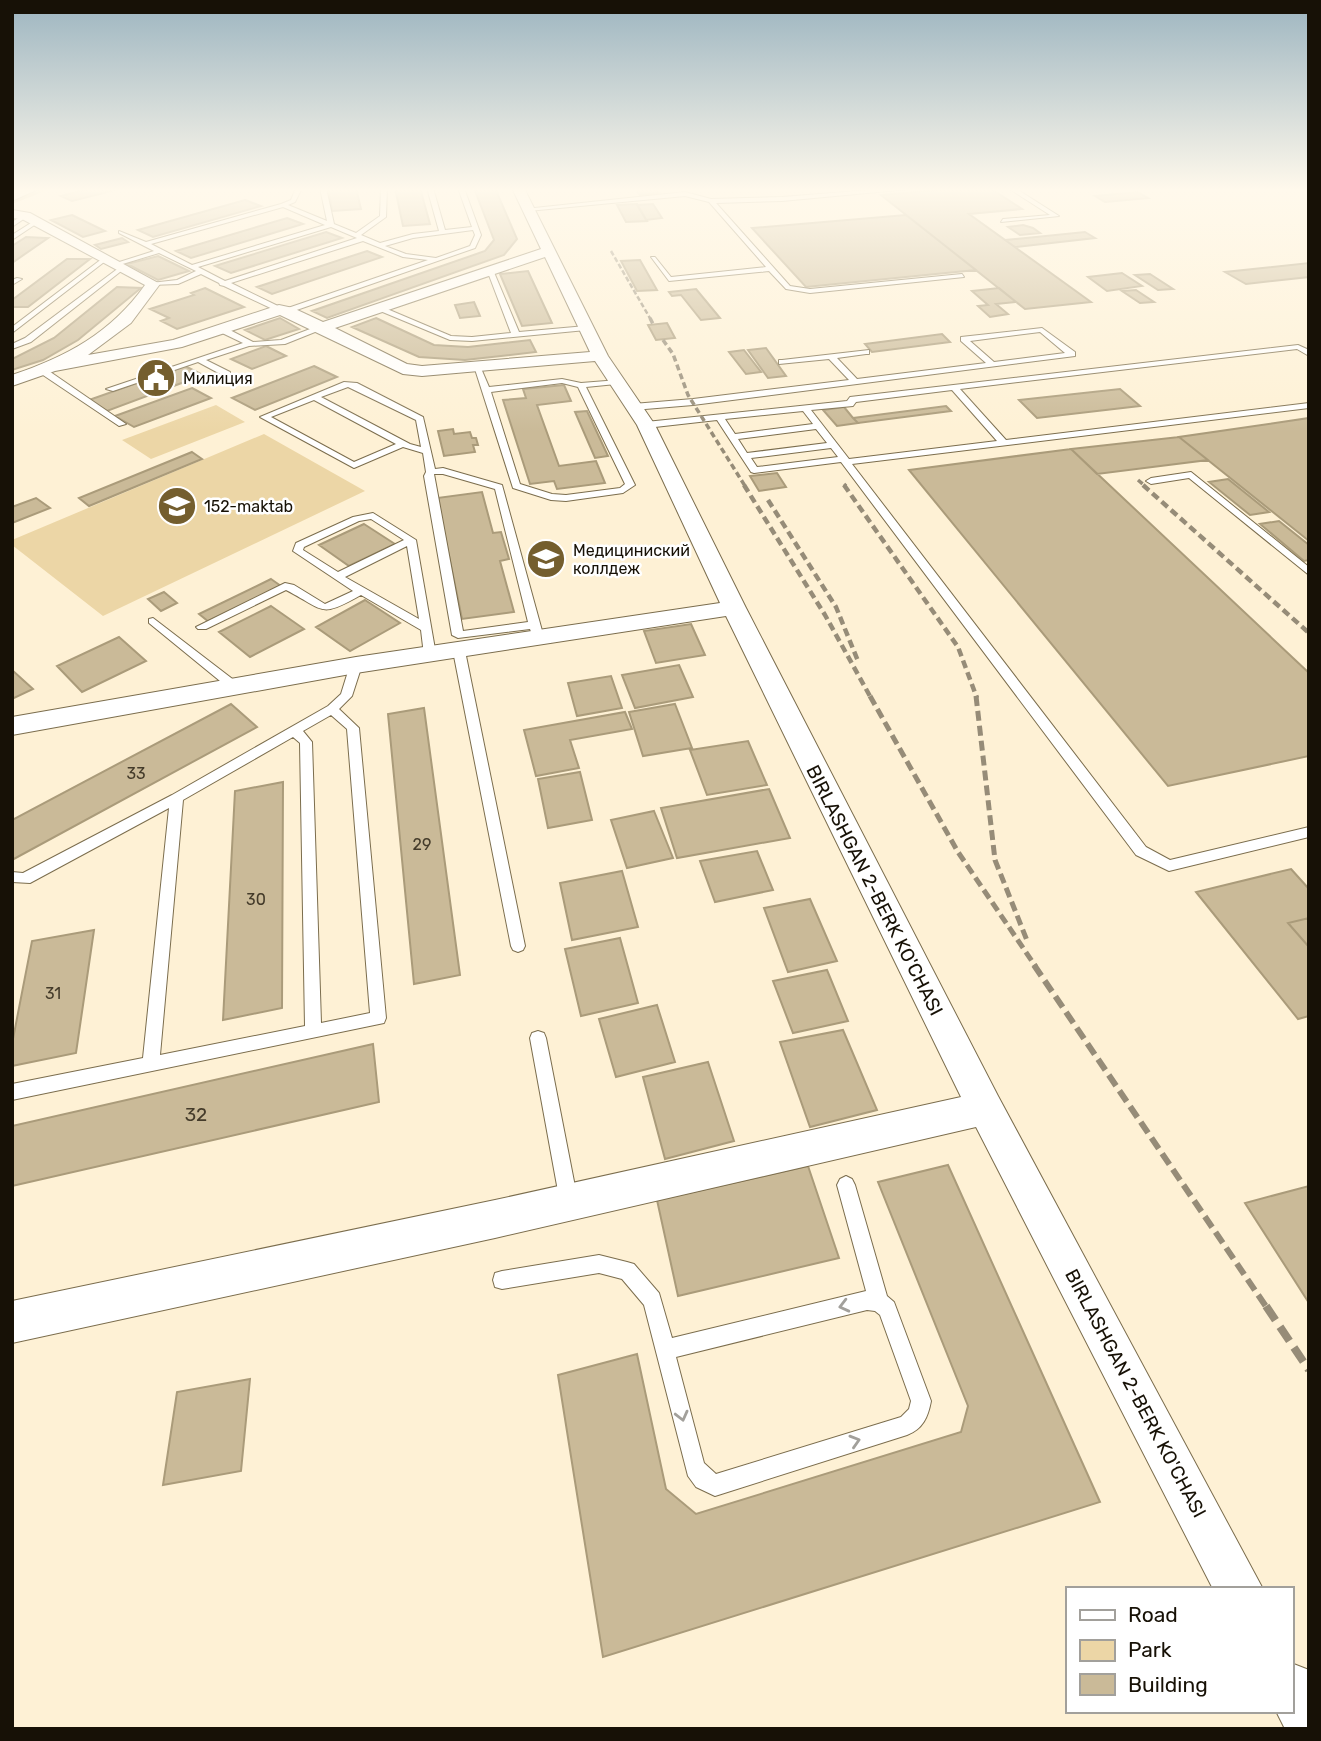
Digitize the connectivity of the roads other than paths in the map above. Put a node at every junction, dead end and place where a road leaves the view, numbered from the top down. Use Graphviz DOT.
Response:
graph roads {
  1 [pos="106,269"];
  2 [pos="108,269"];
  3 [pos="124,269"];
  4 [pos="195,269"];
  5 [pos="268,269"];
  6 [pos="410,269"];
  7 [pos="558,269"];
  8 [pos="662,269"];
  9 [pos="768,269"];
  10 [pos="771,269"];
  11 [pos="490,270"];
  12 [pos="200,272"];
  13 [pos="962,276"];
  14 [pos="153,284"];
  15 [pos="222,284"];
  16 [pos="377,308"];
  17 [pos="284,310"];
  18 [pos="321,328"];
  19 [pos="586,328"];
  20 [pos="221,329"];
  21 [pos="12,331"];
  22 [pos="516,335"];
  23 [pos="249,343"];
  24 [pos="13,346"];
  25 [pos="866,352"];
  26 [pos="1309,354"];
  27 [pos="600,356"];
  28 [pos="831,356"];
  29 [pos="200,360"];
  30 [pos="782,362"];
  31 [pos="992,364"];
  32 [pos="49,368"];
  33 [pos="477,368"];
  34 [pos="227,374"];
  35 [pos="12,381"];
  36 [pos="855,381"];
  37 [pos="616,382"];
  38 [pos="581,385"];
  39 [pos="953,387"];
  40 [pos="110,389"];
  41 [pos="485,390"];
  42 [pos="315,397"];
  43 [pos="1309,405"];
  44 [pos="805,408"];
  45 [pos="640,416"];
  46 [pos="719,416"];
  47 [pos="122,424"];
  48 [pos="819,426"];
  49 [pos="732,437"];
  50 [pos="1004,443"];
  51 [pos="403,444"];
  52 [pos="833,445"];
  53 [pos="426,451"];
  54 [pos="745,456"];
  55 [pos="845,460"];
  56 [pos="431,472"];
  57 [pos="1151,481"];
  58 [pos="411,540"];
  59 [pos="1309,572"];
  60 [pos="338,576"];
  61 [pos="360,591"];
  62 [pos="734,608"];
  63 [pos="152,621"];
  64 [pos="202,627"];
  65 [pos="426,628"];
  66 [pos="536,632"];
  67 [pos="460,651"];
  68 [pos="430,655"];
  69 [pos="356,665"];
  70 [pos="235,687"];
  71 [pos="332,709"];
  72 [pos="12,726"];
  73 [pos="294,730"];
  74 [pos="177,798"];
  75 [pos="1309,832"];
  76 [pos="12,877"];
  77 [pos="518,946"];
  78 [pos="313,1032"];
  79 [pos="538,1038"];
  80 [pos="150,1065"];
  81 [pos="12,1092"];
  82 [pos="985,1108"];
  83 [pos="846,1185"];
  84 [pos="569,1202"];
  85 [pos="502,1280"];
  86 [pos="878,1302"];
  87 [pos="12,1322"];
  88 [pos="665,1350"];
  89 [pos="1238,1587"];
  90 [pos="1293,1692"];
  91 [pos="1309,1721"];
  1 -- 21 [label="lane"];
  2 -- 24 [label="lane"];
  3 -- 14 [label="street"];
  4 -- 12 [label="lane"];
  5 -- 15 [label="lane"];
  6 -- 17 [label="lane"];
  7 -- 19 [label="street, BIRLASHGAN 2-BERK KO'CHASI"];
  8 -- 9 [label="lane"];
  10 -- 13 [label="lane"];
  11 -- 16 [label="street"];
  11 -- 22 [label="lane"];
  12 -- 14 [label="lane"];
  12 -- 15 [label="lane"];
  14 -- 32 [label="street"];
  15 -- 17 [label="lane"];
  16 -- 18 [label="street"];
  16 -- 22 [label="lane"];
  17 -- 18 [label="street"];
  17 -- 20 [label="street"];
  18 -- 23 [label="lane"];
  18 -- 33 [label="street"];
  19 -- 22 [label="lane"];
  19 -- 27 [label="street, BIRLASHGAN 2-BERK KO'CHASI"];
  20 -- 23 [label="lane"];
  20 -- 32 [label="street"];
  23 -- 29 [label="lane"];
  25 -- 28 [label="lane"];
  26 -- 39 [label="lane"];
  27 -- 33 [label="street"];
  27 -- 37 [label="street, BIRLASHGAN 2-BERK KO'CHASI"];
  28 -- 30 [label="lane"];
  28 -- 36 [label="lane"];
  29 -- 34 [label="lane"];
  29 -- 40 [label="lane"];
  31 -- 31 [label="lane"];
  31 -- 36 [label="lane"];
  32 -- 35 [label="street"];
  32 -- 47 [label="lane"];
  33 -- 41 [label="lane"];
  36 -- 45 [label="lane"];
  37 -- 38 [label="lane"];
  37 -- 45 [label="street, BIRLASHGAN 2-BERK KO'CHASI"];
  38 -- 41 [label="lane"];
  38 -- 41 [label="lane"];
  39 -- 44 [label="lane"];
  39 -- 50 [label="lane"];
  42 -- 51 [label="lane"];
  42 -- 51 [label="lane"];
  42 -- 53 [label="lane"];
  43 -- 50 [label="lane"];
  44 -- 46 [label="lane"];
  44 -- 48 [label="lane"];
  45 -- 46 [label="lane"];
  45 -- 62 [label="street, BIRLASHGAN 2-BERK KO'CHASI"];
  46 -- 49 [label="lane"];
  48 -- 49 [label="lane"];
  48 -- 52 [label="lane"];
  49 -- 54 [label="lane"];
  50 -- 55 [label="lane"];
  51 -- 53 [label="lane"];
  52 -- 54 [label="lane"];
  52 -- 55 [label="lane"];
  53 -- 56 [label="lane"];
  54 -- 55 [label="lane"];
  55 -- 75 [label="lane"];
  56 -- 66 [label="lane"];
  56 -- 66 [label="lane"];
  57 -- 59 [label="lane"];
  58 -- 60 [label="lane"];
  58 -- 60 [label="lane"];
  58 -- 65 [label="lane"];
  60 -- 61 [label="lane"];
  61 -- 64 [label="lane"];
  61 -- 65 [label="lane"];
  62 -- 66 [label="street"];
  62 -- 82 [label="street, BIRLASHGAN 2-BERK KO'CHASI"];
  63 -- 70 [label="lane"];
  65 -- 68 [label="lane"];
  66 -- 67 [label="street"];
  67 -- 68 [label="street"];
  67 -- 77 [label="lane"];
  68 -- 69 [label="street"];
  69 -- 70 [label="street"];
  69 -- 71 [label="lane"];
  70 -- 72 [label="street"];
  71 -- 73 [label="lane"];
  71 -- 78 [label="lane"];
  73 -- 74 [label="lane"];
  73 -- 78 [label="lane"];
  74 -- 76 [label="lane"];
  74 -- 80 [label="lane"];
  78 -- 80 [label="lane"];
  79 -- 84 [label="lane"];
  80 -- 81 [label="lane"];
  82 -- 84 [label="street"];
  82 -- 89 [label="street, BIRLASHGAN 2-BERK KO'CHASI"];
  83 -- 86 [label="lane"];
  84 -- 87 [label="street"];
  85 -- 88 [label="lane"];
  86 -- 88 [label="lane, one-way"];
  88 -- 86 [label="lane, one-way"];
  90 -- 91 [label="street"];
}
